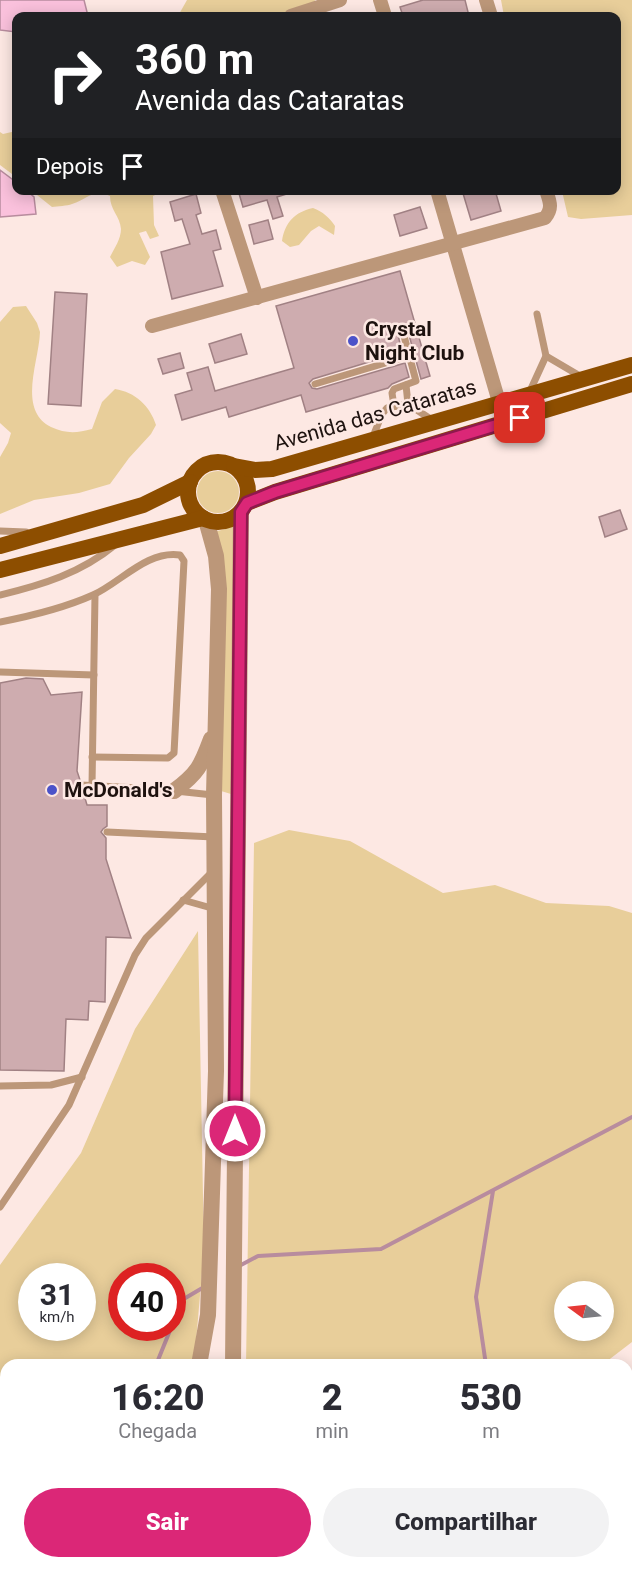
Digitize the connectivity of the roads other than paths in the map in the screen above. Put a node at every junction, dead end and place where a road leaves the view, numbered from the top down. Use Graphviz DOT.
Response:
graph roads {
  1 [pos="340,0"];
  2 [pos="303,12"];
  3 [pos="224,195"];
  4 [pos="438,195"];
  5 [pos="547,195"];
  6 [pos="452,243"];
  7 [pos="257,298"];
  8 [pos="537,314"];
  9 [pos="152,326"];
  10 [pos="404,336"];
  11 [pos="410,356"];
  12 [pos="546,356"];
  13 [pos="632,365"];
  14 [pos="585,379"];
  15 [pos="315,384"];
  16 [pos="632,384"];
  17 [pos="406,385"];
  18 [pos="529,394"];
  19 [pos="499,402"];
  20 [pos="408,404"];
  21 [pos="394,406"];
  22 [pos="434,421"];
  23 [pos="372,439"];
  24 [pos="234,466"];
  25 [pos="190,482"];
  26 [pos="244,508"];
  27 [pos="205,519"];
  28 [pos="0,531"];
  29 [pos="46,533"];
  30 [pos="125,537"];
  31 [pos="0,546"];
  32 [pos="0,570"];
  33 [pos="0,595"];
  34 [pos="95,595"];
  35 [pos="0,622"];
  36 [pos="0,672"];
  37 [pos="94,675"];
  38 [pos="215,727"];
  39 [pos="92,757"];
  40 [pos="81,785"];
  41 [pos="92,786"];
  42 [pos="174,791"];
  43 [pos="214,795"];
  44 [pos="107,832"];
  45 [pos="214,837"];
  46 [pos="214,871"];
  47 [pos="237,873"];
  48 [pos="183,900"];
  49 [pos="215,909"];
  50 [pos="82,1077"];
  51 [pos="0,1086"];
  52 [pos="0,1207"];
  53 [pos="201,1359"];
  54 [pos="233,1359"];
  1 -- 2 [label="street"];
  3 -- 7 [label="street"];
  4 -- 6 [label="street"];
  5 -- 6 [label="street"];
  6 -- 7 [label="street"];
  6 -- 19 [label="street"];
  7 -- 9 [label="street"];
  8 -- 12 [label="lane"];
  10 -- 11 [label="lane"];
  11 -- 15 [label="lane"];
  11 -- 17 [label="lane"];
  12 -- 14 [label="lane"];
  12 -- 18 [label="lane"];
  13 -- 14 [label="main road, Avenida das Cataratas"];
  14 -- 18 [label="main road, Avenida das Cataratas"];
  16 -- 26 [label="main road, Avenida das Cataratas"];
  17 -- 20 [label="lane"];
  17 -- 21 [label="lane"];
  18 -- 19 [label="main road, Avenida das Cataratas"];
  19 -- 22 [label="main road, Avenida das Cataratas"];
  20 -- 21 [label="lane"];
  20 -- 22 [label="lane"];
  21 -- 23 [label="lane"];
  22 -- 23 [label="main road, Avenida das Cataratas"];
  23 -- 24 [label="main road, Avenida das Cataratas"];
  24 -- 25 [label="main road"];
  24 -- 26 [label="main road"];
  25 -- 27 [label="main road"];
  25 -- 29 [label="main road"];
  26 -- 27 [label="main road"];
  26 -- 47 [label="street"];
  27 -- 30 [label="main road"];
  27 -- 38 [label="street"];
  28 -- 29 [label="lane"];
  29 -- 31 [label="main road"];
  30 -- 32 [label="main road"];
  30 -- 33 [label="lane"];
  34 -- 35 [label="lane"];
  34 -- 37 [label="lane"];
  34 -- 39 [label="lane"];
  36 -- 37 [label="lane"];
  37 -- 39 [label="lane"];
  38 -- 42 [label="street"];
  38 -- 43 [label="street"];
  39 -- 41 [label="lane"];
  40 -- 41 [label="lane"];
  41 -- 42 [label="lane"];
  42 -- 43 [label="lane"];
  43 -- 45 [label="street"];
  43 -- 47 [label="street"];
  44 -- 45 [label="lane"];
  45 -- 46 [label="street"];
  46 -- 48 [label="lane"];
  46 -- 49 [label="street"];
  47 -- 54 [label="street"];
  48 -- 49 [label="lane"];
  48 -- 50 [label="lane"];
  49 -- 53 [label="street"];
  50 -- 51 [label="lane"];
  50 -- 52 [label="lane"];
}
